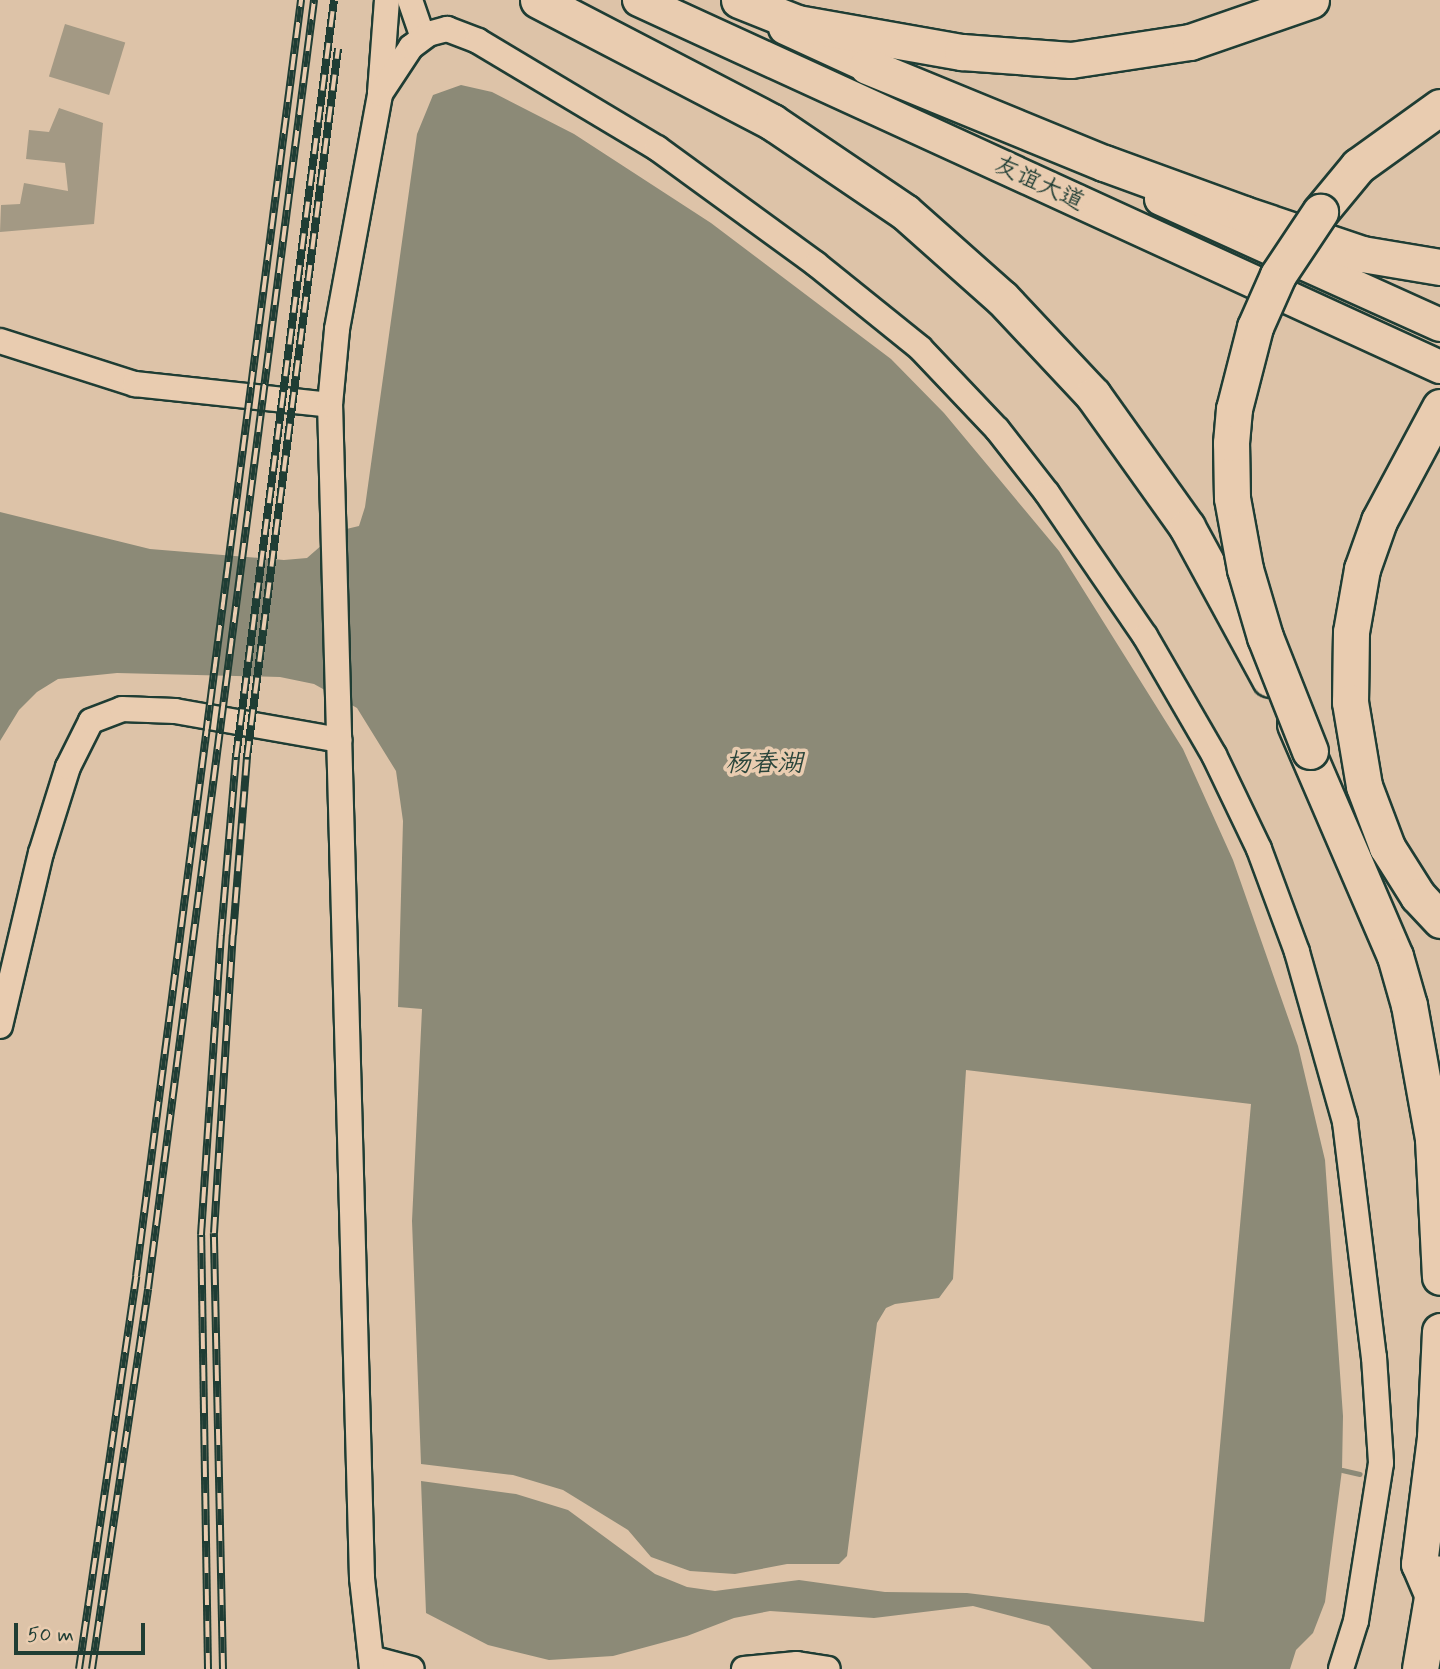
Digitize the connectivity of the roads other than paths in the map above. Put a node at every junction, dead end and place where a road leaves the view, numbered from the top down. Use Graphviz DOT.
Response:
graph roads {
  1 [pos="387,0"];
  2 [pos="410,0"];
  3 [pos="538,0"];
  4 [pos="639,0"];
  5 [pos="722,0"];
  6 [pos="739,0"];
  7 [pos="1311,0"];
  8 [pos="423,37"];
  9 [pos="867,66"];
  10 [pos="380,94"];
  11 [pos="1440,107"];
  12 [pos="1440,268"];
  13 [pos="1440,326"];
  14 [pos="0,341"];
  15 [pos="1440,367"];
  16 [pos="330,405"];
  17 [pos="1440,407"];
  18 [pos="338,736"];
  19 [pos="1310,751"];
  20 [pos="1440,920"];
  21 [pos="0,1026"];
  22 [pos="1440,1277"];
  23 [pos="1440,1331"];
  24 [pos="1440,1552"];
  25 [pos="1432,1594"];
  26 [pos="371,1664"];
  27 [pos="412,1669"];
  28 [pos="744,1669"];
  29 [pos="828,1669"];
  30 [pos="1341,1669"];
  31 [pos="1420,1669"];
  1 -- 10 [label="street"];
  2 -- 8 [label="street"];
  3 -- 19 [label="highway, bridge"];
  4 -- 15 [label="main road, 友谊大道"];
  5 -- 9 [label="main road, 友谊大道"];
  6 -- 7 [label="highway"];
  8 -- 10 [label="street"];
  8 -- 30 [label="street"];
  9 -- 12 [label="highway"];
  9 -- 13 [label="main road, 友谊大道"];
  10 -- 16 [label="street"];
  11 -- 19 [label="highway, bridge"];
  14 -- 16 [label="street"];
  16 -- 18 [label="street"];
  17 -- 20 [label="highway"];
  18 -- 21 [label="street"];
  18 -- 26 [label="street"];
  19 -- 22 [label="highway"];
  23 -- 25 [label="highway"];
  24 -- 25 [label="highway"];
  25 -- 31 [label="highway"];
  26 -- 27 [label="street"];
  28 -- 29 [label="street"];
}
